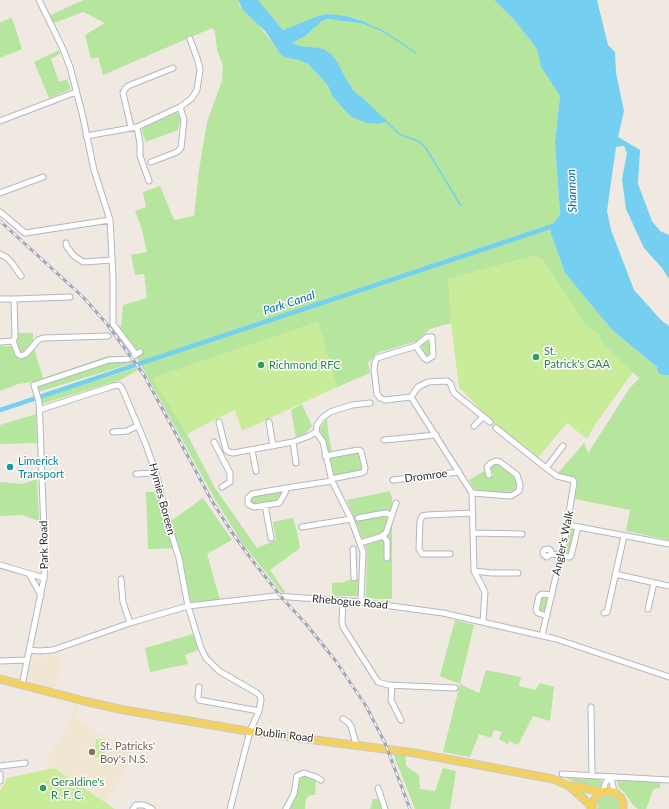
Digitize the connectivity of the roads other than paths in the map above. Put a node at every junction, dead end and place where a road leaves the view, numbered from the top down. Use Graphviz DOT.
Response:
graph roads {
  1 [pos="39,0"];
  2 [pos="190,39"];
  3 [pos="173,68"];
  4 [pos="76,92"];
  5 [pos="180,108"];
  6 [pos="0,121"];
  7 [pos="134,127"];
  8 [pos="86,136"];
  9 [pos="151,162"];
  10 [pos="43,177"];
  11 [pos="149,181"];
  12 [pos="0,193"];
  13 [pos="0,212"];
  14 [pos="110,220"];
  15 [pos="66,243"];
  16 [pos="0,254"];
  17 [pos="112,260"];
  18 [pos="21,276"];
  19 [pos="70,298"];
  20 [pos="0,299"];
  21 [pos="14,299"];
  22 [pos="108,336"];
  23 [pos="13,341"];
  24 [pos="0,342"];
  25 [pos="416,346"];
  26 [pos="140,352"];
  27 [pos="135,355"];
  28 [pos="411,397"];
  29 [pos="370,403"];
  30 [pos="39,410"];
  31 [pos="483,416"];
  32 [pos="219,422"];
  33 [pos="269,422"];
  34 [pos="490,422"];
  35 [pos="137,426"];
  36 [pos="474,426"];
  37 [pos="496,428"];
  38 [pos="113,432"];
  39 [pos="316,432"];
  40 [pos="436,435"];
  41 [pos="384,440"];
  42 [pos="214,442"];
  43 [pos="293,442"];
  44 [pos="274,446"];
  45 [pos="563,446"];
  46 [pos="226,450"];
  47 [pos="252,450"];
  48 [pos="220,453"];
  49 [pos="325,456"];
  50 [pos="296,463"];
  51 [pos="546,468"];
  52 [pos="256,471"];
  53 [pos="459,472"];
  54 [pos="136,474"];
  55 [pos="156,474"];
  56 [pos="489,474"];
  57 [pos="331,480"];
  58 [pos="393,480"];
  59 [pos="222,487"];
  60 [pos="286,488"];
  61 [pos="472,493"];
  62 [pos="396,503"];
  63 [pos="265,505"];
  64 [pos="473,513"];
  65 [pos="392,515"];
  66 [pos="358,518"];
  67 [pos="351,519"];
  68 [pos="568,525"];
  69 [pos="578,527"];
  70 [pos="302,528"];
  71 [pos="474,533"];
  72 [pos="522,534"];
  73 [pos="383,536"];
  74 [pos="624,536"];
  75 [pos="270,538"];
  76 [pos="360,543"];
  77 [pos="669,544"];
  78 [pos="353,549"];
  79 [pos="450,554"];
  80 [pos="551,554"];
  81 [pos="560,557"];
  82 [pos="387,558"];
  83 [pos="354,563"];
  84 [pos="363,563"];
  85 [pos="0,565"];
  86 [pos="474,571"];
  87 [pos="518,573"];
  88 [pos="29,574"];
  89 [pos="615,574"];
  90 [pos="44,578"];
  91 [pos="354,578"];
  92 [pos="122,579"];
  93 [pos="654,583"];
  94 [pos="669,586"];
  95 [pos="552,595"];
  96 [pos="41,597"];
  97 [pos="343,601"];
  98 [pos="361,602"];
  99 [pos="188,606"];
  100 [pos="648,609"];
  101 [pos="604,613"];
  102 [pos="547,616"];
  103 [pos="483,622"];
  104 [pos="130,623"];
  105 [pos="542,635"];
  106 [pos="30,650"];
  107 [pos="27,660"];
  108 [pos="0,661"];
  109 [pos="669,677"];
  110 [pos="0,680"];
  111 [pos="22,685"];
  112 [pos="392,685"];
  113 [pos="199,687"];
  114 [pos="455,688"];
  115 [pos="591,707"];
  116 [pos="259,711"];
  117 [pos="343,718"];
  118 [pos="401,720"];
  119 [pos="250,731"];
  120 [pos="356,744"];
  121 [pos="25,763"];
  122 [pos="0,766"];
  123 [pos="0,774"];
  124 [pos="562,774"];
  125 [pos="592,776"];
  126 [pos="611,777"];
  127 [pos="321,780"];
  128 [pos="669,780"];
  129 [pos="0,781"];
  130 [pos="569,786"];
  131 [pos="378,788"];
  132 [pos="603,792"];
  133 [pos="614,792"];
  134 [pos="623,806"];
  135 [pos="592,808"];
  136 [pos="133,809"];
  137 [pos="152,809"];
  138 [pos="230,809"];
  139 [pos="286,809"];
  140 [pos="385,809"];
  141 [pos="630,809"];
  1 -- 4 [label="street"];
  2 -- 5 [label="street"];
  3 -- 7 [label="street"];
  4 -- 6 [label="street"];
  4 -- 8 [label="street"];
  5 -- 7 [label="street"];
  5 -- 9 [label="street"];
  7 -- 8 [label="street"];
  7 -- 11 [label="street"];
  8 -- 14 [label="street"];
  10 -- 12 [label="street"];
  13 -- 14 [label="street"];
  14 -- 17 [label="street"];
  15 -- 17 [label="street"];
  16 -- 18 [label="street"];
  17 -- 27 [label="street"];
  19 -- 21 [label="street"];
  20 -- 21 [label="street"];
  21 -- 23 [label="street"];
  22 -- 23 [label="street"];
  23 -- 24 [label="street"];
  25 -- 25 [label="street"];
  25 -- 28 [label="street"];
  26 -- 27 [label="street"];
  27 -- 30 [label="street, Park Road"];
  28 -- 31 [label="street"];
  28 -- 40 [label="street, Dromroe"];
  29 -- 39 [label="street"];
  30 -- 35 [label="street, Hymies Boreen"];
  30 -- 90 [label="street, Park Road"];
  31 -- 34 [label="street"];
  31 -- 36 [label="street"];
  32 -- 46 [label="street"];
  33 -- 44 [label="street"];
  35 -- 38 [label="street"];
  35 -- 55 [label="street, Hymies Boreen"];
  37 -- 51 [label="street, Angler's Walk"];
  39 -- 43 [label="street"];
  39 -- 49 [label="street"];
  40 -- 41 [label="street"];
  40 -- 53 [label="street, Dromroe"];
  42 -- 48 [label="street"];
  43 -- 44 [label="street"];
  43 -- 50 [label="street"];
  44 -- 47 [label="street"];
  45 -- 51 [label="street"];
  46 -- 47 [label="street"];
  46 -- 48 [label="street"];
  47 -- 52 [label="street"];
  48 -- 59 [label="street"];
  49 -- 57 [label="street"];
  49 -- 57 [label="street"];
  51 -- 68 [label="street, Angler's Walk"];
  53 -- 58 [label="street, Dromroe"];
  53 -- 61 [label="street, Dromroe"];
  54 -- 55 [label="street"];
  55 -- 99 [label="street, Hymies Boreen"];
  56 -- 61 [label="street"];
  57 -- 60 [label="street"];
  57 -- 67 [label="street"];
  60 -- 63 [label="street"];
  60 -- 63 [label="street"];
  61 -- 64 [label="street, Dromroe"];
  62 -- 65 [label="street"];
  63 -- 75 [label="street"];
  64 -- 71 [label="street, Dromroe"];
  64 -- 79 [label="street"];
  65 -- 66 [label="street"];
  65 -- 73 [label="street"];
  67 -- 70 [label="street"];
  67 -- 76 [label="street"];
  68 -- 69 [label="street"];
  68 -- 81 [label="street, Angler's Walk"];
  69 -- 74 [label="street"];
  69 -- 81 [label="street"];
  71 -- 72 [label="street"];
  71 -- 86 [label="street, Dromroe"];
  73 -- 76 [label="street"];
  73 -- 82 [label="street"];
  74 -- 77 [label="street"];
  74 -- 89 [label="street"];
  76 -- 84 [label="street"];
  78 -- 83 [label="street"];
  80 -- 81 [label="street"];
  81 -- 95 [label="street, Angler's Walk"];
  83 -- 84 [label="street"];
  83 -- 91 [label="street"];
  84 -- 98 [label="street"];
  85 -- 88 [label="street"];
  86 -- 87 [label="street"];
  86 -- 103 [label="street, Dromroe"];
  88 -- 90 [label="street"];
  88 -- 96 [label="street"];
  89 -- 93 [label="street"];
  89 -- 101 [label="street"];
  90 -- 96 [label="street, Park Road"];
  92 -- 104 [label="street"];
  93 -- 94 [label="street"];
  93 -- 100 [label="street"];
  95 -- 102 [label="street, Angler's Walk"];
  95 -- 102 [label="street"];
  96 -- 106 [label="street, Park Road"];
  97 -- 98 [label="street, Rhebogue Road"];
  97 -- 99 [label="street, Rhebogue Road"];
  97 -- 112 [label="street"];
  98 -- 103 [label="street, Rhebogue Road"];
  99 -- 104 [label="street, Rhebogue Road"];
  99 -- 116 [label="street, Hymies Boreen"];
  102 -- 105 [label="street, Angler's Walk"];
  103 -- 105 [label="street, Rhebogue Road"];
  104 -- 106 [label="street, Rhebogue Road"];
  105 -- 109 [label="street, Rhebogue Road"];
  106 -- 107 [label="street, Park Road"];
  107 -- 108 [label="street"];
  107 -- 111 [label="street, Park Road"];
  110 -- 111 [label="main road, Dublin Road"];
  111 -- 119 [label="main road, Dublin Road"];
  112 -- 114 [label="street"];
  112 -- 118 [label="street"];
  113 -- 116 [label="street"];
  115 -- 125 [label="street"];
  116 -- 119 [label="street"];
  117 -- 120 [label="street"];
  119 -- 120 [label="main road, Dublin Road"];
  119 -- 138 [label="street"];
  120 -- 130 [label="main road, Dublin Road"];
  121 -- 122 [label="street"];
  123 -- 129 [label="street"];
  124 -- 125 [label="street"];
  125 -- 126 [label="street"];
  126 -- 128 [label="street"];
  126 -- 132 [label="street"];
  126 -- 133 [label="street"];
  127 -- 139 [label="street"];
  130 -- 132 [label="main road"];
  130 -- 135 [label="main road"];
  131 -- 140 [label="street"];
  132 -- 133 [label="main road"];
  132 -- 135 [label="main road"];
  133 -- 134 [label="main road"];
  134 -- 141 [label="main road"];
  136 -- 137 [label="street"];
}
